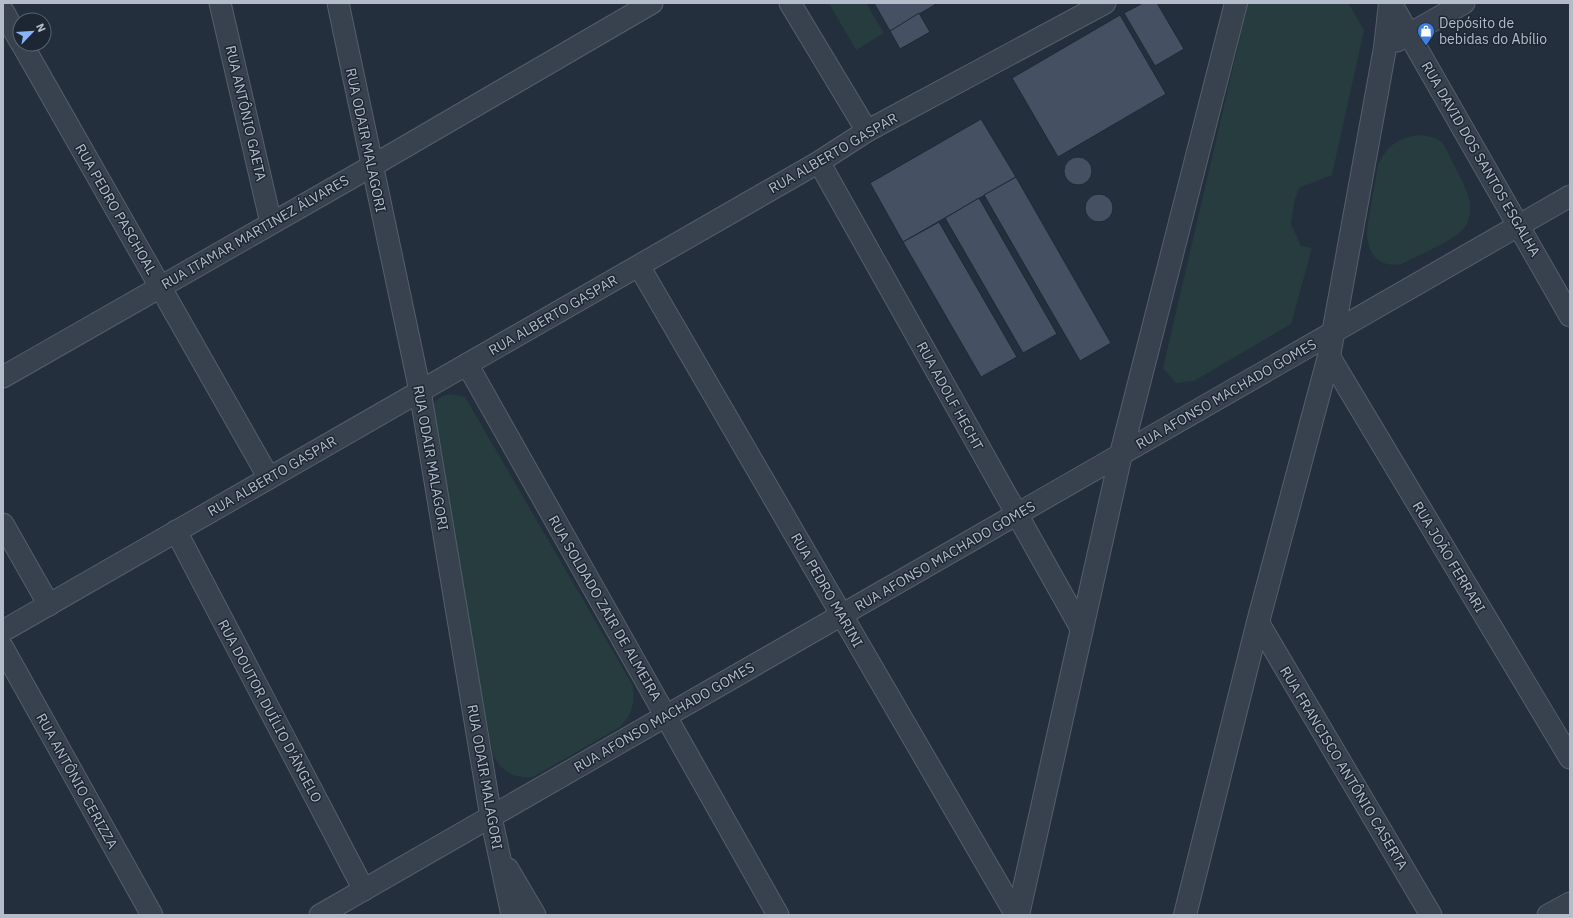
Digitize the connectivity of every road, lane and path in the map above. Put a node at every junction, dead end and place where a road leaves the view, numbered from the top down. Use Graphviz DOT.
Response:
graph roads {
  1 [pos="220,3"];
  2 [pos="338,3"];
  3 [pos="652,3"];
  4 [pos="790,3"];
  5 [pos="1105,3"];
  6 [pos="1236,3"];
  7 [pos="1391,3"];
  8 [pos="1464,3"];
  9 [pos="3,11"];
  10 [pos="12,27"];
  11 [pos="1409,34"];
  12 [pos="1386,48"];
  13 [pos="27,52"];
  14 [pos="867,131"];
  15 [pos="818,162"];
  16 [pos="372,166"];
  17 [pos="1570,196"];
  18 [pos="271,223"];
  19 [pos="1519,226"];
  20 [pos="638,266"];
  21 [pos="160,287"];
  22 [pos="1570,316"];
  23 [pos="1334,332"];
  24 [pos="1329,356"];
  25 [pos="467,364"];
  26 [pos="3,377"];
  27 [pos="420,391"];
  28 [pos="1121,454"];
  29 [pos="269,478"];
  30 [pos="1017,514"];
  31 [pos="3,524"];
  32 [pos="176,532"];
  33 [pos="49,604"];
  34 [pos="842,615"];
  35 [pos="1258,622"];
  36 [pos="1082,630"];
  37 [pos="3,631"];
  38 [pos="3,648"];
  39 [pos="667,716"];
  40 [pos="1570,758"];
  41 [pos="491,817"];
  42 [pos="499,854"];
  43 [pos="364,890"];
  44 [pos="1570,903"];
  45 [pos="152,915"];
  46 [pos="320,915"];
  47 [pos="512,915"];
  48 [pos="535,915"];
  49 [pos="778,915"];
  50 [pos="1017,915"];
  51 [pos="1185,915"];
  52 [pos="1431,915"];
  53 [pos="1548,915"];
  1 -- 18 [label="street, RUA ANTÔNIO GAETA"];
  2 -- 16 [label="street, RUA ODAIR MALAGORI"];
  3 -- 16 [label="street, RUA ITAMAR MARTINEZ ÁLVARES"];
  4 -- 14 [label="street"];
  5 -- 14 [label="street, RUA ALBERTO GASPAR"];
  6 -- 28 [label="street"];
  7 -- 11 [label="street, RUA DAVID DOS SANTOS ESGALHA"];
  7 -- 12 [label="street"];
  8 -- 11 [label="street"];
  9 -- 10 [label="street"];
  11 -- 12 [label="street"];
  11 -- 19 [label="street, RUA DAVID DOS SANTOS ESGALHA"];
  12 -- 23 [label="street"];
  13 -- 21 [label="street, RUA PEDRO PASCHOAL"];
  14 -- 15 [label="street, RUA ALBERTO GASPAR"];
  15 -- 20 [label="street, RUA ALBERTO GASPAR"];
  15 -- 30 [label="street, RUA ADOLF HECHT"];
  16 -- 18 [label="street, RUA ITAMAR MARTINEZ ÁLVARES"];
  16 -- 27 [label="street, RUA ODAIR MALAGORI"];
  17 -- 19 [label="street, RUA AFONSO MACHADO GOMES"];
  18 -- 21 [label="street, RUA ITAMAR MARTINEZ ÁLVARES"];
  19 -- 22 [label="street, RUA DAVID DOS SANTOS ESGALHA"];
  19 -- 23 [label="street, RUA AFONSO MACHADO GOMES"];
  20 -- 25 [label="street, RUA ALBERTO GASPAR"];
  20 -- 34 [label="street, RUA PEDRO MARINI"];
  21 -- 26 [label="street, RUA ITAMAR MARTINEZ ÁLVARES"];
  21 -- 29 [label="street, RUA PEDRO PASCHOAL"];
  23 -- 24 [label="street"];
  23 -- 28 [label="street, RUA AFONSO MACHADO GOMES"];
  24 -- 35 [label="street"];
  24 -- 40 [label="street, RUA JOÃO FERRARI"];
  25 -- 27 [label="street, RUA ALBERTO GASPAR"];
  25 -- 39 [label="street, RUA SOLDADO ZAIR DE ALMEIRA"];
  27 -- 29 [label="street, RUA ALBERTO GASPAR"];
  27 -- 41 [label="street, RUA ODAIR MALAGORI"];
  28 -- 30 [label="street, RUA AFONSO MACHADO GOMES"];
  28 -- 36 [label="street"];
  29 -- 32 [label="street, RUA ALBERTO GASPAR"];
  30 -- 34 [label="street, RUA AFONSO MACHADO GOMES"];
  30 -- 36 [label="street, RUA ADOLF HECHT"];
  31 -- 33 [label="street"];
  32 -- 33 [label="street, RUA ALBERTO GASPAR"];
  32 -- 43 [label="street, RUA DOUTOR DUÍLIO D'ÂNGELO"];
  33 -- 37 [label="street, RUA ALBERTO GASPAR"];
  34 -- 39 [label="street, RUA AFONSO MACHADO GOMES"];
  34 -- 50 [label="street, RUA PEDRO MARINI"];
  35 -- 51 [label="street"];
  35 -- 52 [label="street, RUA FRANCISCO ANTÔNIO CASERTA"];
  36 -- 50 [label="street"];
  38 -- 45 [label="street, RUA ANTÔNIO CERIZZA"];
  39 -- 41 [label="street, RUA AFONSO MACHADO GOMES"];
  39 -- 49 [label="street, RUA SOLDADO ZAIR DE ALMEIRA"];
  41 -- 42 [label="street, RUA ODAIR MALAGORI"];
  41 -- 43 [label="street, RUA AFONSO MACHADO GOMES"];
  42 -- 47 [label="street, RUA ODAIR MALAGORI"];
  42 -- 48 [label="street"];
  43 -- 46 [label="street, RUA AFONSO MACHADO GOMES"];
  44 -- 53 [label="street"];
}
